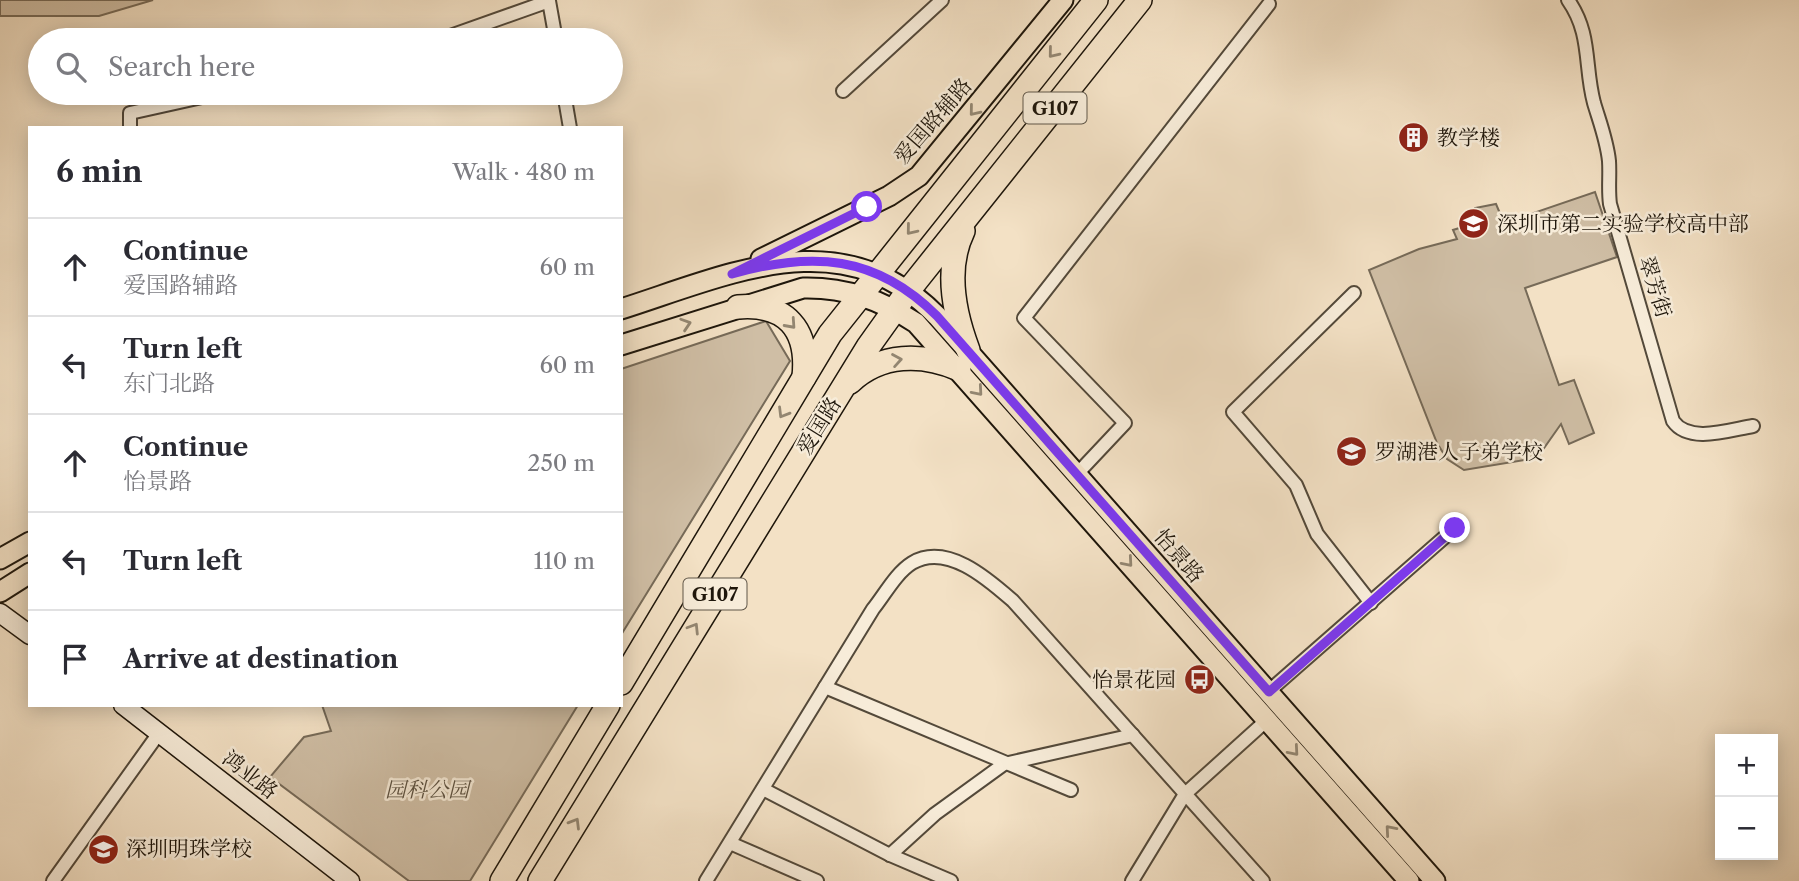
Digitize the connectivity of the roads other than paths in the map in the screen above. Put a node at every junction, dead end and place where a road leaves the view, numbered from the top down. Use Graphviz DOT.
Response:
graph roads {
  1 [pos="942,0"];
  2 [pos="1063,0"];
  3 [pos="1096,0"];
  4 [pos="1140,0"];
  5 [pos="1568,0"];
  6 [pos="1269,4"];
  7 [pos="473,28"];
  8 [pos="554,28"];
  9 [pos="842,91"];
  10 [pos="167,105"];
  11 [pos="566,105"];
  12 [pos="130,126"];
  13 [pos="570,126"];
  14 [pos="971,216"];
  15 [pos="878,273"];
  16 [pos="732,274"];
  17 [pos="1354,293"];
  18 [pos="861,295"];
  19 [pos="902,300"];
  20 [pos="738,307"];
  21 [pos="623,308"];
  22 [pos="623,344"];
  23 [pos="963,359"];
  24 [pos="804,379"];
  25 [pos="843,388"];
  26 [pos="1753,426"];
  27 [pos="1077,474"];
  28 [pos="1455,528"];
  29 [pos="28,543"];
  30 [pos="0,559"];
  31 [pos="28,574"];
  32 [pos="0,592"];
  33 [pos="1371,603"];
  34 [pos="0,613"];
  35 [pos="28,634"];
  36 [pos="623,680"];
  37 [pos="825,687"];
  38 [pos="1269,692"];
  39 [pos="126,707"];
  40 [pos="607,707"];
  41 [pos="1267,720"];
  42 [pos="159,733"];
  43 [pos="1133,735"];
  44 [pos="1004,764"];
  45 [pos="763,789"];
  46 [pos="1071,790"];
  47 [pos="1185,794"];
  48 [pos="730,843"];
  49 [pos="890,855"];
  50 [pos="53,881"];
  51 [pos="350,881"];
  52 [pos="502,881"];
  53 [pos="540,881"];
  54 [pos="706,881"];
  55 [pos="817,881"];
  56 [pos="951,881"];
  57 [pos="1132,881"];
  58 [pos="1263,881"];
  59 [pos="1409,881"];
  60 [pos="1435,881"];
  1 -- 9 [label="street"];
  2 -- 16 [label="main road, 爱国路辅路, one-way"];
  3 -- 15 [label="highway, 爱国路 / G107, one-way"];
  4 -- 14 [label="highway, 爱国路 / G107"];
  5 -- 26 [label="street, 翠芳街"];
  6 -- 27 [label="street"];
  7 -- 8 [label="street"];
  10 -- 12 [label="street"];
  11 -- 13 [label="street"];
  14 -- 19 [label="highway, 爱国路 / G107"];
  14 -- 23 [label="highway"];
  15 -- 16 [label="main road, 怡景路"];
  15 -- 18 [label="highway, 爱国路 / G107"];
  15 -- 19 [label="main road, 怡景路"];
  16 -- 21 [label="main road"];
  17 -- 33 [label="street"];
  18 -- 19 [label="main road, 怡景路"];
  18 -- 20 [label="main road, 怡景路"];
  18 -- 24 [label="highway, 爱国路 / G107"];
  19 -- 23 [label="main road, 怡景路"];
  19 -- 25 [label="highway, 爱国路 / G107"];
  22 -- 20 [label="main road, 怡景路, one-way"];
  20 -- 24 [label="highway, one-way"];
  25 -- 23 [label="highway, one-way"];
  23 -- 27 [label="main road, 怡景路"];
  23 -- 41 [label="main road, 怡景路, one-way"];
  24 -- 36 [label="highway, 爱国路 / G107, one-way"];
  53 -- 25 [label="highway, 爱国路 / G107, one-way"];
  27 -- 38 [label="main road, 怡景路"];
  28 -- 33 [label="street"];
  29 -- 30 [label="main road"];
  31 -- 32 [label="main road"];
  33 -- 38 [label="street"];
  34 -- 35 [label="street"];
  37 -- 43 [label="street"];
  37 -- 44 [label="street"];
  37 -- 45 [label="street"];
  60 -- 38 [label="main road, 怡景路, one-way"];
  39 -- 42 [label="street, 鸿业路"];
  40 -- 52 [label="highway"];
  41 -- 47 [label="street"];
  41 -- 59 [label="main road, 怡景路, one-way"];
  42 -- 50 [label="street"];
  42 -- 51 [label="street, 鸿业路"];
  43 -- 44 [label="street"];
  43 -- 47 [label="street"];
  44 -- 46 [label="street"];
  44 -- 49 [label="street"];
  45 -- 48 [label="street"];
  45 -- 49 [label="street"];
  47 -- 57 [label="street"];
  47 -- 58 [label="street"];
  48 -- 54 [label="street"];
  48 -- 55 [label="street"];
  49 -- 56 [label="street"];
}
